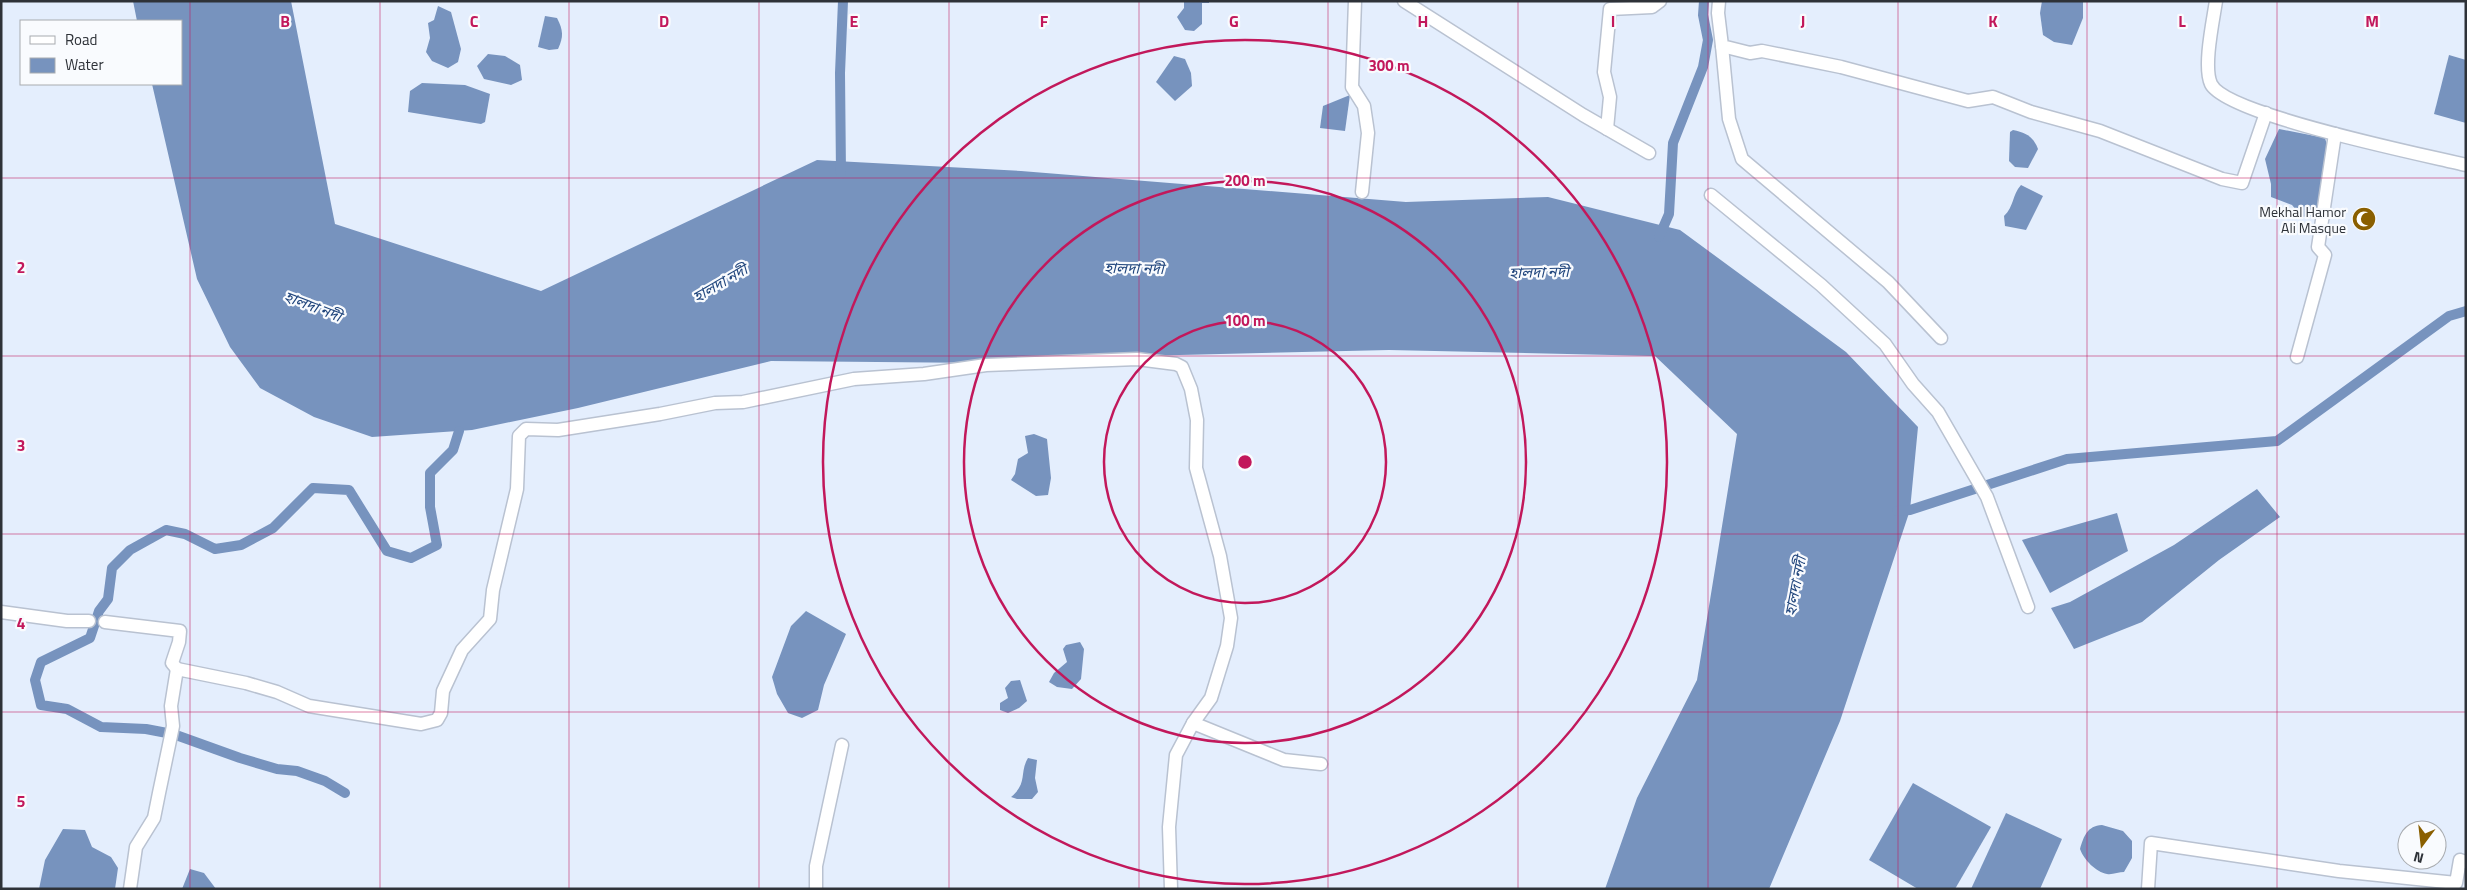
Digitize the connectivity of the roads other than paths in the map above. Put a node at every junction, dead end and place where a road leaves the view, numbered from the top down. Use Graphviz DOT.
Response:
graph roads {
  1 [pos="1355,1"];
  2 [pos="1404,1"];
  3 [pos="1660,1"];
  4 [pos="1719,1"];
  5 [pos="2216,1"];
  6 [pos="1722,46"];
  7 [pos="2266,113"];
  8 [pos="1607,129"];
  9 [pos="2335,134"];
  10 [pos="1649,154"];
  11 [pos="2466,165"];
  12 [pos="1362,192"];
  13 [pos="1711,194"];
  14 [pos="1941,338"];
  15 [pos="2297,358"];
  16 [pos="2028,607"];
  17 [pos="1,612"];
  18 [pos="89,621"];
  19 [pos="105,622"];
  20 [pos="177,669"];
  21 [pos="1193,723"];
  22 [pos="842,745"];
  23 [pos="1321,764"];
  24 [pos="2466,862"];
  25 [pos="130,889"];
  26 [pos="816,889"];
  27 [pos="1172,889"];
  28 [pos="2148,889"];
  1 -- 12 [label="street"];
  2 -- 8 [label="street"];
  3 -- 8 [label="street"];
  4 -- 6 [label="street"];
  5 -- 7 [label="street"];
  6 -- 7 [label="street"];
  6 -- 14 [label="street"];
  7 -- 9 [label="street"];
  8 -- 10 [label="street"];
  9 -- 11 [label="street"];
  9 -- 15 [label="street"];
  13 -- 16 [label="street"];
  17 -- 18 [label="street"];
  19 -- 20 [label="street"];
  20 -- 21 [label="street"];
  20 -- 25 [label="street"];
  21 -- 23 [label="street"];
  21 -- 27 [label="street"];
  22 -- 26 [label="street"];
  24 -- 28 [label="street"];
}
